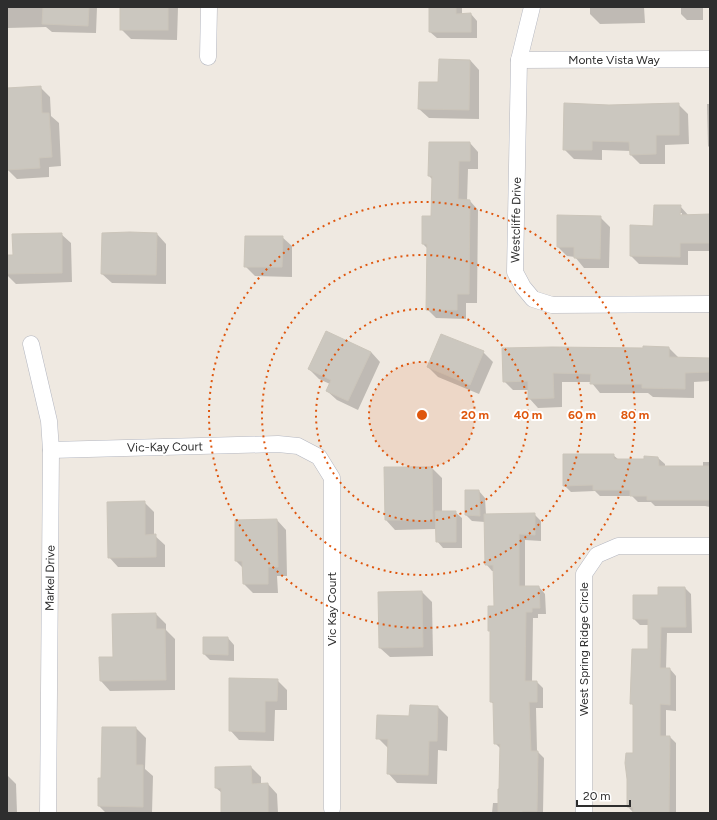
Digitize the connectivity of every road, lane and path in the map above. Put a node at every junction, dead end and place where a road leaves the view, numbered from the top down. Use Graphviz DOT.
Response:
graph roads {
  1 [pos="209,7"];
  2 [pos="532,7"];
  3 [pos="208,56"];
  4 [pos="710,59"];
  5 [pos="519,60"];
  6 [pos="710,304"];
  7 [pos="31,344"];
  8 [pos="278,444"];
  9 [pos="51,450"];
  10 [pos="710,546"];
  11 [pos="332,809"];
  12 [pos="48,813"];
  13 [pos="584,813"];
  1 -- 3 [label="street"];
  2 -- 5 [label="street, Westcliffe Drive"];
  4 -- 5 [label="street, Monte Vista Way"];
  5 -- 6 [label="street, Westcliffe Drive"];
  7 -- 9 [label="street, Markel Drive"];
  8 -- 9 [label="street, Vic-Kay Court"];
  8 -- 11 [label="street, Vic Kay Court"];
  9 -- 12 [label="street, Markel Drive"];
  10 -- 13 [label="street, West Spring Ridge Circle"];
}
